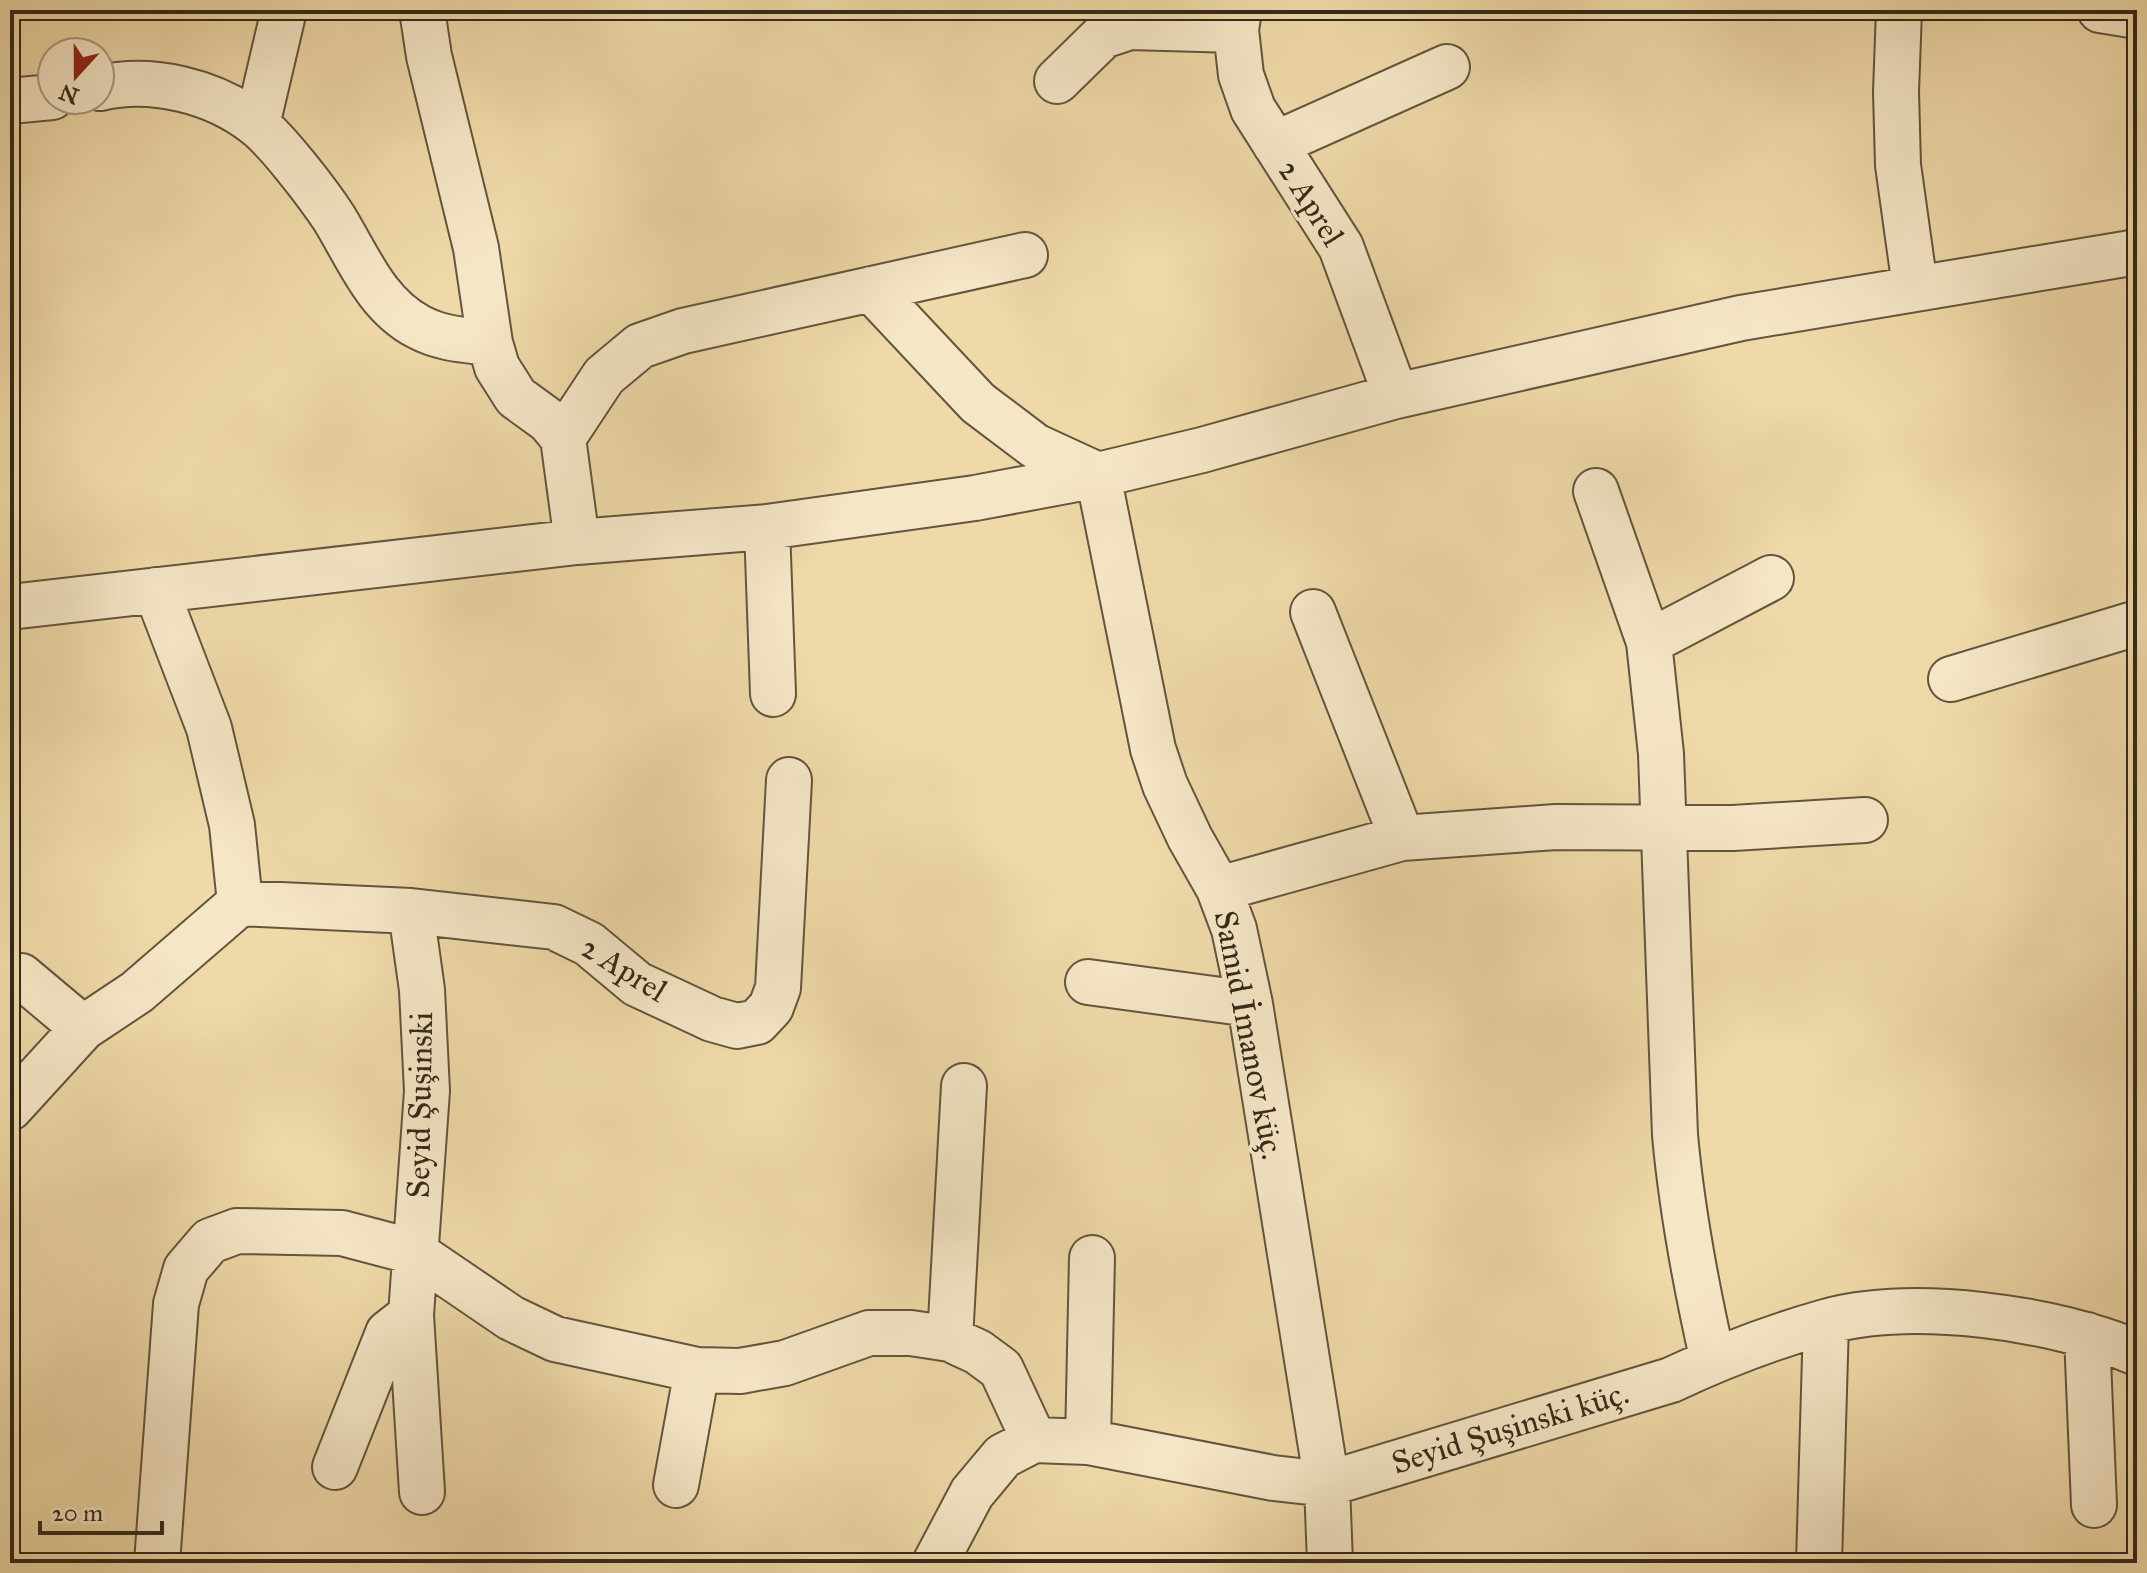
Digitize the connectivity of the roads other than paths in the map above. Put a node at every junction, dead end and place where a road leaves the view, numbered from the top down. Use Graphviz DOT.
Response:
graph roads {
  1 [pos="284,10"];
  2 [pos="422,10"];
  3 [pos="1899,10"];
  4 [pos="2100,10"];
  5 [pos="2137,16"];
  6 [pos="1238,20"];
  7 [pos="1447,67"];
  8 [pos="1057,81"];
  9 [pos="116,84"];
  10 [pos="36,99"];
  11 [pos="10,101"];
  12 [pos="257,125"];
  13 [pos="1275,144"];
  14 [pos="2137,252"];
  15 [pos="1025,255"];
  16 [pos="1915,287"];
  17 [pos="871,289"];
  18 [pos="490,343"];
  19 [pos="1396,396"];
  20 [pos="563,438"];
  21 [pos="1098,475"];
  22 [pos="1596,491"];
  23 [pos="767,527"];
  24 [pos="577,542"];
  25 [pos="1771,578"];
  26 [pos="156,590"];
  27 [pos="10,607"];
  28 [pos="1313,612"];
  29 [pos="2137,623"];
  30 [pos="1649,642"];
  31 [pos="1951,679"];
  32 [pos="773,694"];
  33 [pos="789,780"];
  34 [pos="1865,820"];
  35 [pos="1664,826"];
  36 [pos="1402,838"];
  37 [pos="1219,889"];
  38 [pos="240,903"];
  39 [pos="411,911"];
  40 [pos="21,976"];
  41 [pos="1088,982"];
  42 [pos="1250,1004"];
  43 [pos="83,1028"];
  44 [pos="964,1086"];
  45 [pos="10,1108"];
  46 [pos="414,1252"];
  47 [pos="1092,1258"];
  48 [pos="411,1315"];
  49 [pos="1826,1322"];
  50 [pos="2087,1335"];
  51 [pos="950,1339"];
  52 [pos="2137,1353"];
  53 [pos="1713,1361"];
  54 [pos="697,1370"];
  55 [pos="1034,1440"];
  56 [pos="1088,1442"];
  57 [pos="335,1467"];
  58 [pos="1327,1484"];
  59 [pos="676,1485"];
  60 [pos="422,1492"];
  61 [pos="2094,1505"];
  62 [pos="157,1563"];
  63 [pos="935,1563"];
  64 [pos="1330,1563"];
  65 [pos="1819,1563"];
  1 -- 12 [label="street"];
  2 -- 18 [label="street"];
  3 -- 16 [label="street"];
  4 -- 5 [label="street"];
  6 -- 8 [label="street"];
  6 -- 13 [label="street, 2 Aprel"];
  7 -- 13 [label="street"];
  9 -- 12 [label="street"];
  10 -- 11 [label="street"];
  12 -- 18 [label="street"];
  13 -- 19 [label="street, 2 Aprel"];
  14 -- 16 [label="street"];
  15 -- 17 [label="street"];
  16 -- 19 [label="street"];
  17 -- 20 [label="street"];
  17 -- 21 [label="street"];
  18 -- 20 [label="street"];
  19 -- 21 [label="street"];
  20 -- 24 [label="street"];
  21 -- 23 [label="street"];
  21 -- 37 [label="street, Samid İmanov küç."];
  22 -- 30 [label="street"];
  23 -- 24 [label="street"];
  23 -- 32 [label="street"];
  24 -- 26 [label="street"];
  25 -- 30 [label="street"];
  26 -- 27 [label="street"];
  26 -- 38 [label="street"];
  28 -- 36 [label="street"];
  29 -- 31 [label="street"];
  30 -- 35 [label="street"];
  33 -- 39 [label="street, 2 Aprel"];
  34 -- 35 [label="street"];
  35 -- 36 [label="street"];
  35 -- 53 [label="street"];
  36 -- 37 [label="street"];
  37 -- 42 [label="street, Samid İmanov küç."];
  38 -- 39 [label="street, 2 Aprel"];
  38 -- 43 [label="street"];
  39 -- 46 [label="street, Seyid Şuşinski"];
  40 -- 43 [label="street"];
  41 -- 42 [label="street"];
  42 -- 58 [label="street, Samid İmanov küç."];
  43 -- 45 [label="street"];
  44 -- 51 [label="street"];
  46 -- 48 [label="street, Seyid Şuşinski"];
  46 -- 54 [label="street, Seyid Şuşinski"];
  46 -- 62 [label="street, Seyid Şuşinski"];
  47 -- 56 [label="street"];
  48 -- 57 [label="street"];
  48 -- 60 [label="street, Seyid Şuşinski"];
  49 -- 50 [label="street, Seyid Şuşinski küç."];
  49 -- 53 [label="street, Seyid Şuşinski küç."];
  49 -- 65 [label="street"];
  50 -- 52 [label="street, Seyid Şuşinski küç."];
  50 -- 61 [label="street"];
  51 -- 54 [label="street, Seyid Şuşinski"];
  51 -- 55 [label="street, Seyid Şuşinski"];
  53 -- 58 [label="street, Seyid Şuşinski küç."];
  54 -- 59 [label="street"];
  55 -- 56 [label="street, Seyid Şuşinski küç."];
  55 -- 63 [label="street"];
  56 -- 58 [label="street, Seyid Şuşinski küç."];
  58 -- 64 [label="street, Samid İmanov küç."];
}
